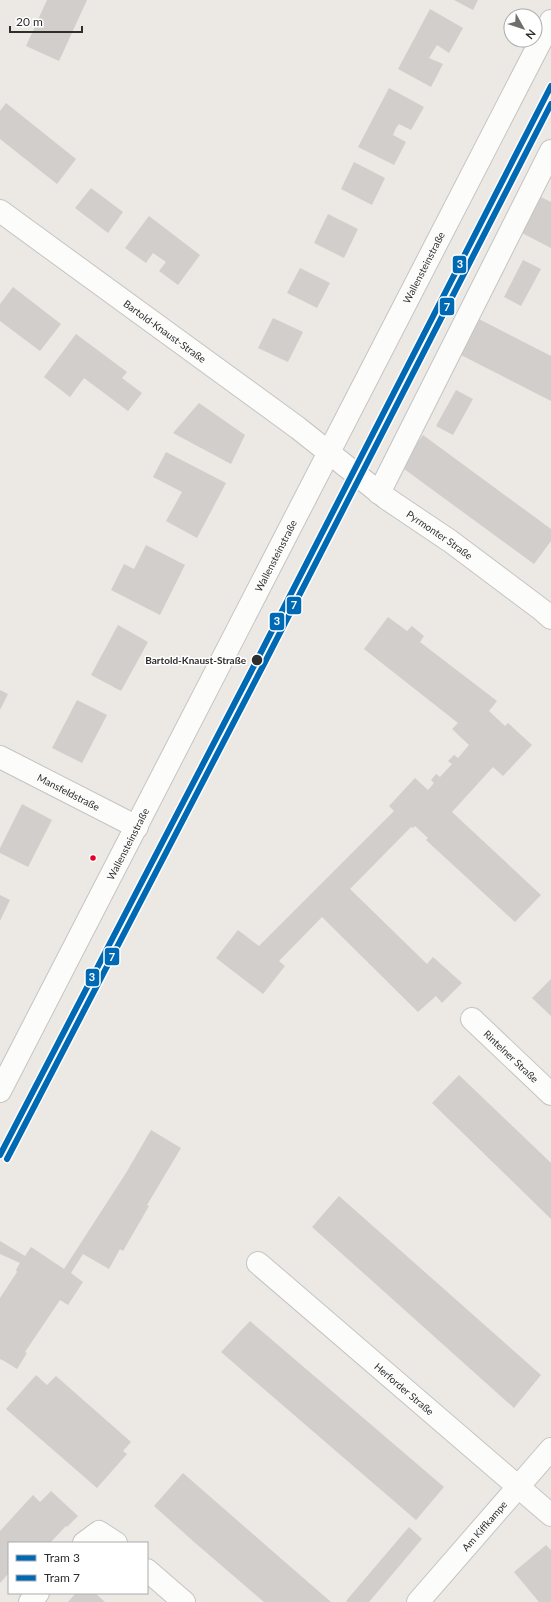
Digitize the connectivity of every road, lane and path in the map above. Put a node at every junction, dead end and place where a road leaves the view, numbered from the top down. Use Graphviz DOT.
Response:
graph roads {
  1 [pos="551,21"];
  2 [pos="551,151"];
  3 [pos="0,211"];
  4 [pos="328,452"];
  5 [pos="379,493"];
  6 [pos="548,609"];
  7 [pos="0,757"];
  8 [pos="137,827"];
  9 [pos="472,1019"];
  10 [pos="0,1091"];
  11 [pos="551,1094"];
  12 [pos="258,1263"];
  13 [pos="551,1449"];
  14 [pos="518,1487"];
  15 [pos="551,1515"];
  16 [pos="148,1571"];
  17 [pos="37,1594"];
  18 [pos="30,1602"];
  19 [pos="184,1602"];
  20 [pos="418,1602"];
  1 -- 4 [label="street, Wallensteinstraße"];
  2 -- 5 [label="street"];
  3 -- 4 [label="street, Bartold-Knaust-Straße"];
  4 -- 5 [label="street, Pyrmonter Straße"];
  4 -- 8 [label="street, Wallensteinstraße"];
  5 -- 6 [label="street, Pyrmonter Straße"];
  7 -- 8 [label="street, Mansfeldstraße"];
  8 -- 10 [label="street, Wallensteinstraße"];
  9 -- 11 [label="street, Rintelner Straße"];
  12 -- 14 [label="street, Herforder Straße"];
  13 -- 14 [label="street, Am Kiffkampe"];
  14 -- 15 [label="street, Herforder Straße"];
  14 -- 20 [label="street, Am Kiffkampe"];
  16 -- 19 [label="street"];
  17 -- 18 [label="street"];
}
